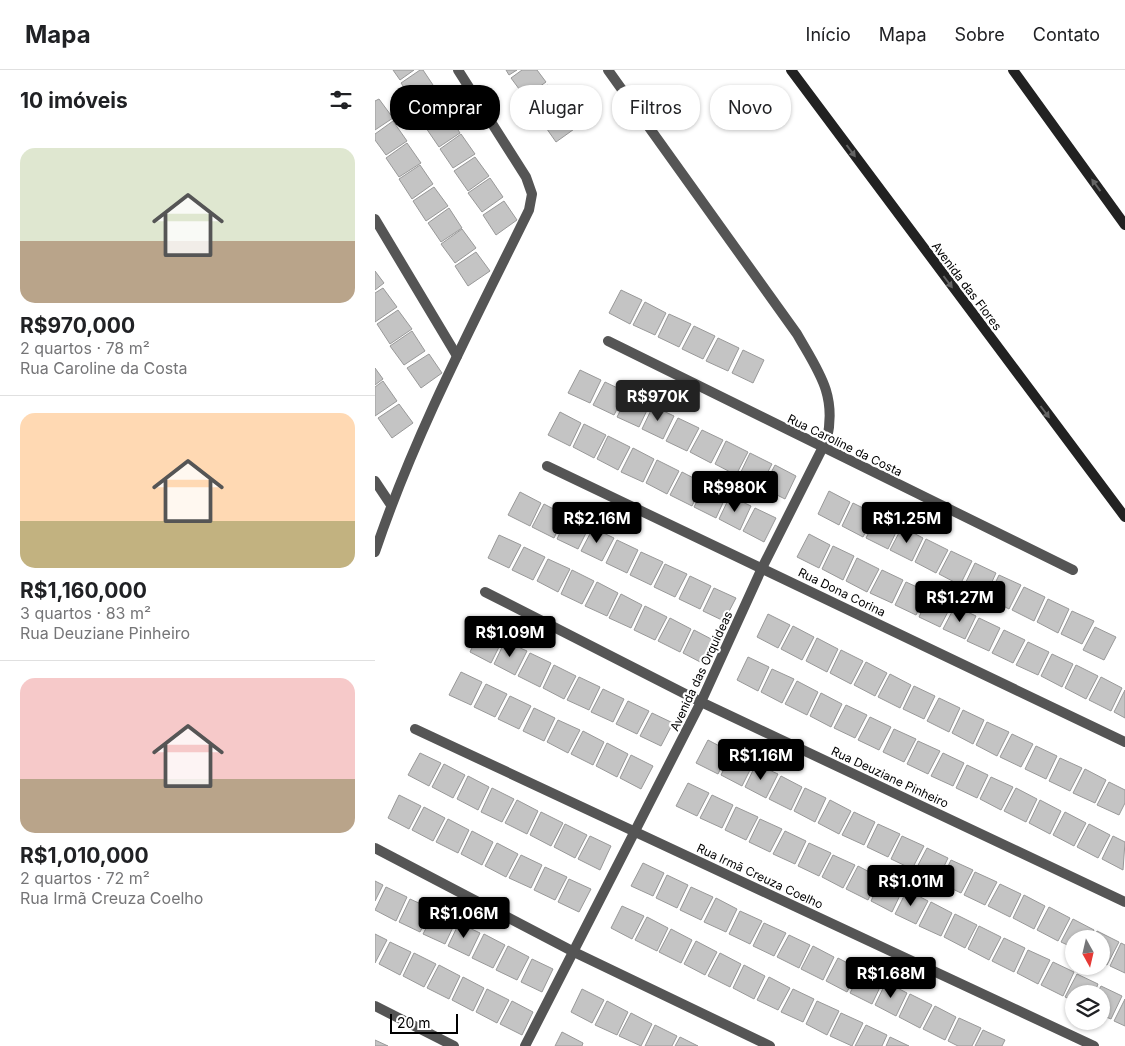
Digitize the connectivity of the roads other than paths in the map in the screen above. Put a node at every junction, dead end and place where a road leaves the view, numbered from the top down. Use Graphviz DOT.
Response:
graph roads {
  1 [pos="458,70"];
  2 [pos="608,70"];
  3 [pos="791,70"];
  4 [pos="1013,70"];
  5 [pos="375,219"];
  6 [pos="1125,225"];
  7 [pos="608,341"];
  8 [pos="457,356"];
  9 [pos="822,448"];
  10 [pos="547,466"];
  11 [pos="375,480"];
  12 [pos="391,505"];
  13 [pos="1125,517"];
  14 [pos="375,552"];
  15 [pos="762,568"];
  16 [pos="1073,570"];
  17 [pos="485,592"];
  18 [pos="701,702"];
  19 [pos="415,729"];
  20 [pos="1125,742"];
  21 [pos="637,831"];
  22 [pos="375,848"];
  23 [pos="1125,902"];
  24 [pos="574,952"];
  25 [pos="375,1006"];
  26 [pos="454,1046"];
  27 [pos="525,1046"];
  28 [pos="770,1046"];
  29 [pos="1095,1046"];
  1 -- 8 [label="street"];
  2 -- 9 [label="street, Avenida das Orquideas"];
  3 -- 13 [label="main road, Avenida das Flores, one-way"];
  6 -- 4 [label="main road, one-way"];
  5 -- 8 [label="street"];
  7 -- 9 [label="street, Rua Caroline da Costa"];
  8 -- 12 [label="street"];
  9 -- 15 [label="street, Avenida das Orquideas"];
  9 -- 16 [label="street, Rua Caroline da Costa"];
  10 -- 15 [label="street, Rua Dona Corina"];
  11 -- 12 [label="street"];
  12 -- 14 [label="street"];
  15 -- 18 [label="street, Avenida das Orquideas"];
  15 -- 20 [label="street, Rua Dona Corina"];
  17 -- 18 [label="street, Rua Deuziane Pinheiro"];
  18 -- 21 [label="street, Avenida das Orquideas"];
  18 -- 23 [label="street, Rua Deuziane Pinheiro"];
  19 -- 21 [label="street, Rua Irmã Creuza Coelho"];
  21 -- 24 [label="street, Avenida das Orquideas"];
  21 -- 29 [label="street, Rua Irmã Creuza Coelho"];
  22 -- 24 [label="street"];
  24 -- 27 [label="street, Avenida das Orquideas"];
  24 -- 28 [label="street"];
  25 -- 26 [label="street"];
}
